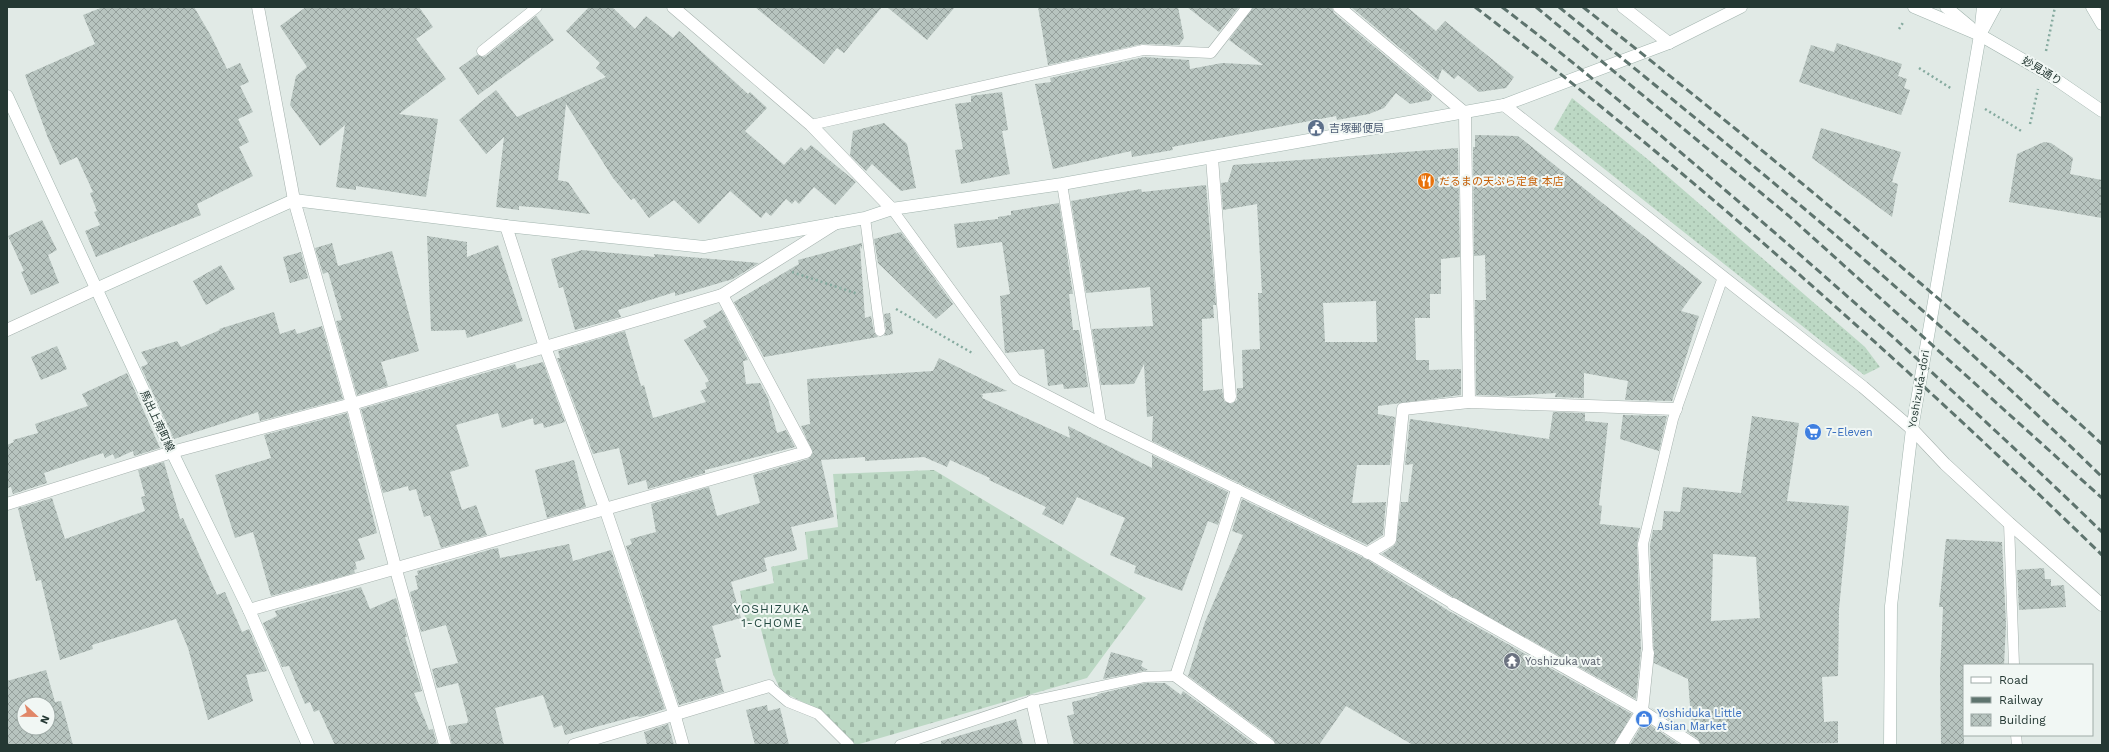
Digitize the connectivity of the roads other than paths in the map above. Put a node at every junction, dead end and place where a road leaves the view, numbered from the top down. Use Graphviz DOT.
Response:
graph roads {
  1 [pos="258,7"];
  2 [pos="537,7"];
  3 [pos="673,7"];
  4 [pos="1247,7"];
  5 [pos="1339,7"];
  6 [pos="1623,7"];
  7 [pos="1741,7"];
  8 [pos="1914,7"];
  9 [pos="1946,7"];
  10 [pos="1983,7"];
  11 [pos="1995,7"];
  12 [pos="2092,7"];
  13 [pos="2102,24"];
  14 [pos="1980,35"];
  15 [pos="1669,43"];
  16 [pos="482,51"];
  17 [pos="7,96"];
  18 [pos="1504,105"];
  19 [pos="2102,111"];
  20 [pos="1465,113"];
  21 [pos="810,125"];
  22 [pos="1212,158"];
  23 [pos="1062,184"];
  24 [pos="294,200"];
  25 [pos="892,209"];
  26 [pos="865,218"];
  27 [pos="836,223"];
  28 [pos="506,226"];
  29 [pos="1723,277"];
  30 [pos="96,289"];
  31 [pos="722,295"];
  32 [pos="7,330"];
  33 [pos="880,331"];
  34 [pos="545,347"];
  35 [pos="1230,397"];
  36 [pos="1469,402"];
  37 [pos="352,404"];
  38 [pos="1676,409"];
  39 [pos="1101,423"];
  40 [pos="1912,430"];
  41 [pos="172,452"];
  42 [pos="1238,490"];
  43 [pos="7,504"];
  44 [pos="605,508"];
  45 [pos="2009,523"];
  46 [pos="1368,553"];
  47 [pos="396,570"];
  48 [pos="1453,604"];
  49 [pos="2102,605"];
  50 [pos="249,610"];
  51 [pos="1648,653"];
  52 [pos="2014,664"];
  53 [pos="1176,676"];
  54 [pos="770,686"];
  55 [pos="1032,701"];
  56 [pos="1642,711"];
  57 [pos="674,713"];
  58 [pos="308,745"];
  59 [pos="445,745"];
  60 [pos="574,745"];
  61 [pos="683,745"];
  62 [pos="849,745"];
  63 [pos="900,745"];
  64 [pos="1042,745"];
  65 [pos="1269,745"];
  66 [pos="1621,745"];
  67 [pos="1694,745"];
  68 [pos="1890,745"];
  1 -- 24 [label="street"];
  2 -- 16 [label="lane"];
  3 -- 21 [label="street"];
  4 -- 21 [label="lane"];
  5 -- 20 [label="street"];
  6 -- 15 [label="street"];
  7 -- 15 [label="street"];
  8 -- 14 [label="street, 妙見通り"];
  9 -- 14 [label="street, 妙見通り"];
  10 -- 14 [label="street"];
  11 -- 14 [label="street"];
  12 -- 13 [label="street"];
  14 -- 19 [label="street, 妙見通り"];
  14 -- 40 [label="street, Yoshizuka-dori"];
  15 -- 18 [label="street"];
  17 -- 30 [label="street, 馬出上南町線"];
  18 -- 20 [label="street"];
  18 -- 29 [label="street"];
  20 -- 22 [label="street"];
  20 -- 36 [label="street"];
  21 -- 25 [label="street"];
  22 -- 23 [label="street"];
  22 -- 35 [label="street"];
  23 -- 25 [label="street"];
  23 -- 39 [label="lane"];
  24 -- 28 [label="street"];
  24 -- 30 [label="street"];
  24 -- 37 [label="street"];
  25 -- 26 [label="street"];
  25 -- 39 [label="lane"];
  26 -- 27 [label="street"];
  26 -- 33 [label="lane"];
  27 -- 28 [label="street"];
  27 -- 31 [label="street"];
  28 -- 34 [label="street"];
  29 -- 38 [label="lane"];
  29 -- 40 [label="street"];
  30 -- 32 [label="street"];
  30 -- 41 [label="street, 馬出上南町線"];
  31 -- 34 [label="street"];
  31 -- 44 [label="street"];
  34 -- 37 [label="street"];
  34 -- 44 [label="street"];
  36 -- 38 [label="street"];
  36 -- 46 [label="street"];
  37 -- 41 [label="street"];
  37 -- 47 [label="street"];
  38 -- 51 [label="lane"];
  39 -- 42 [label="lane"];
  40 -- 45 [label="street"];
  40 -- 68 [label="street, Yoshizuka-dori"];
  41 -- 43 [label="street"];
  41 -- 50 [label="street, 馬出上南町線"];
  42 -- 46 [label="lane"];
  42 -- 53 [label="street"];
  44 -- 47 [label="street"];
  44 -- 57 [label="street"];
  45 -- 49 [label="street"];
  45 -- 52 [label="lane"];
  46 -- 48 [label="lane"];
  47 -- 50 [label="street"];
  47 -- 59 [label="street"];
  48 -- 56 [label="street"];
  50 -- 58 [label="street, 馬出上南町線"];
  51 -- 56 [label="street"];
  53 -- 55 [label="lane"];
  53 -- 65 [label="street"];
  54 -- 57 [label="street"];
  54 -- 62 [label="lane"];
  55 -- 63 [label="lane"];
  55 -- 64 [label="street"];
  56 -- 66 [label="street"];
  56 -- 67 [label="street"];
  57 -- 60 [label="street"];
  57 -- 61 [label="street"];
}
